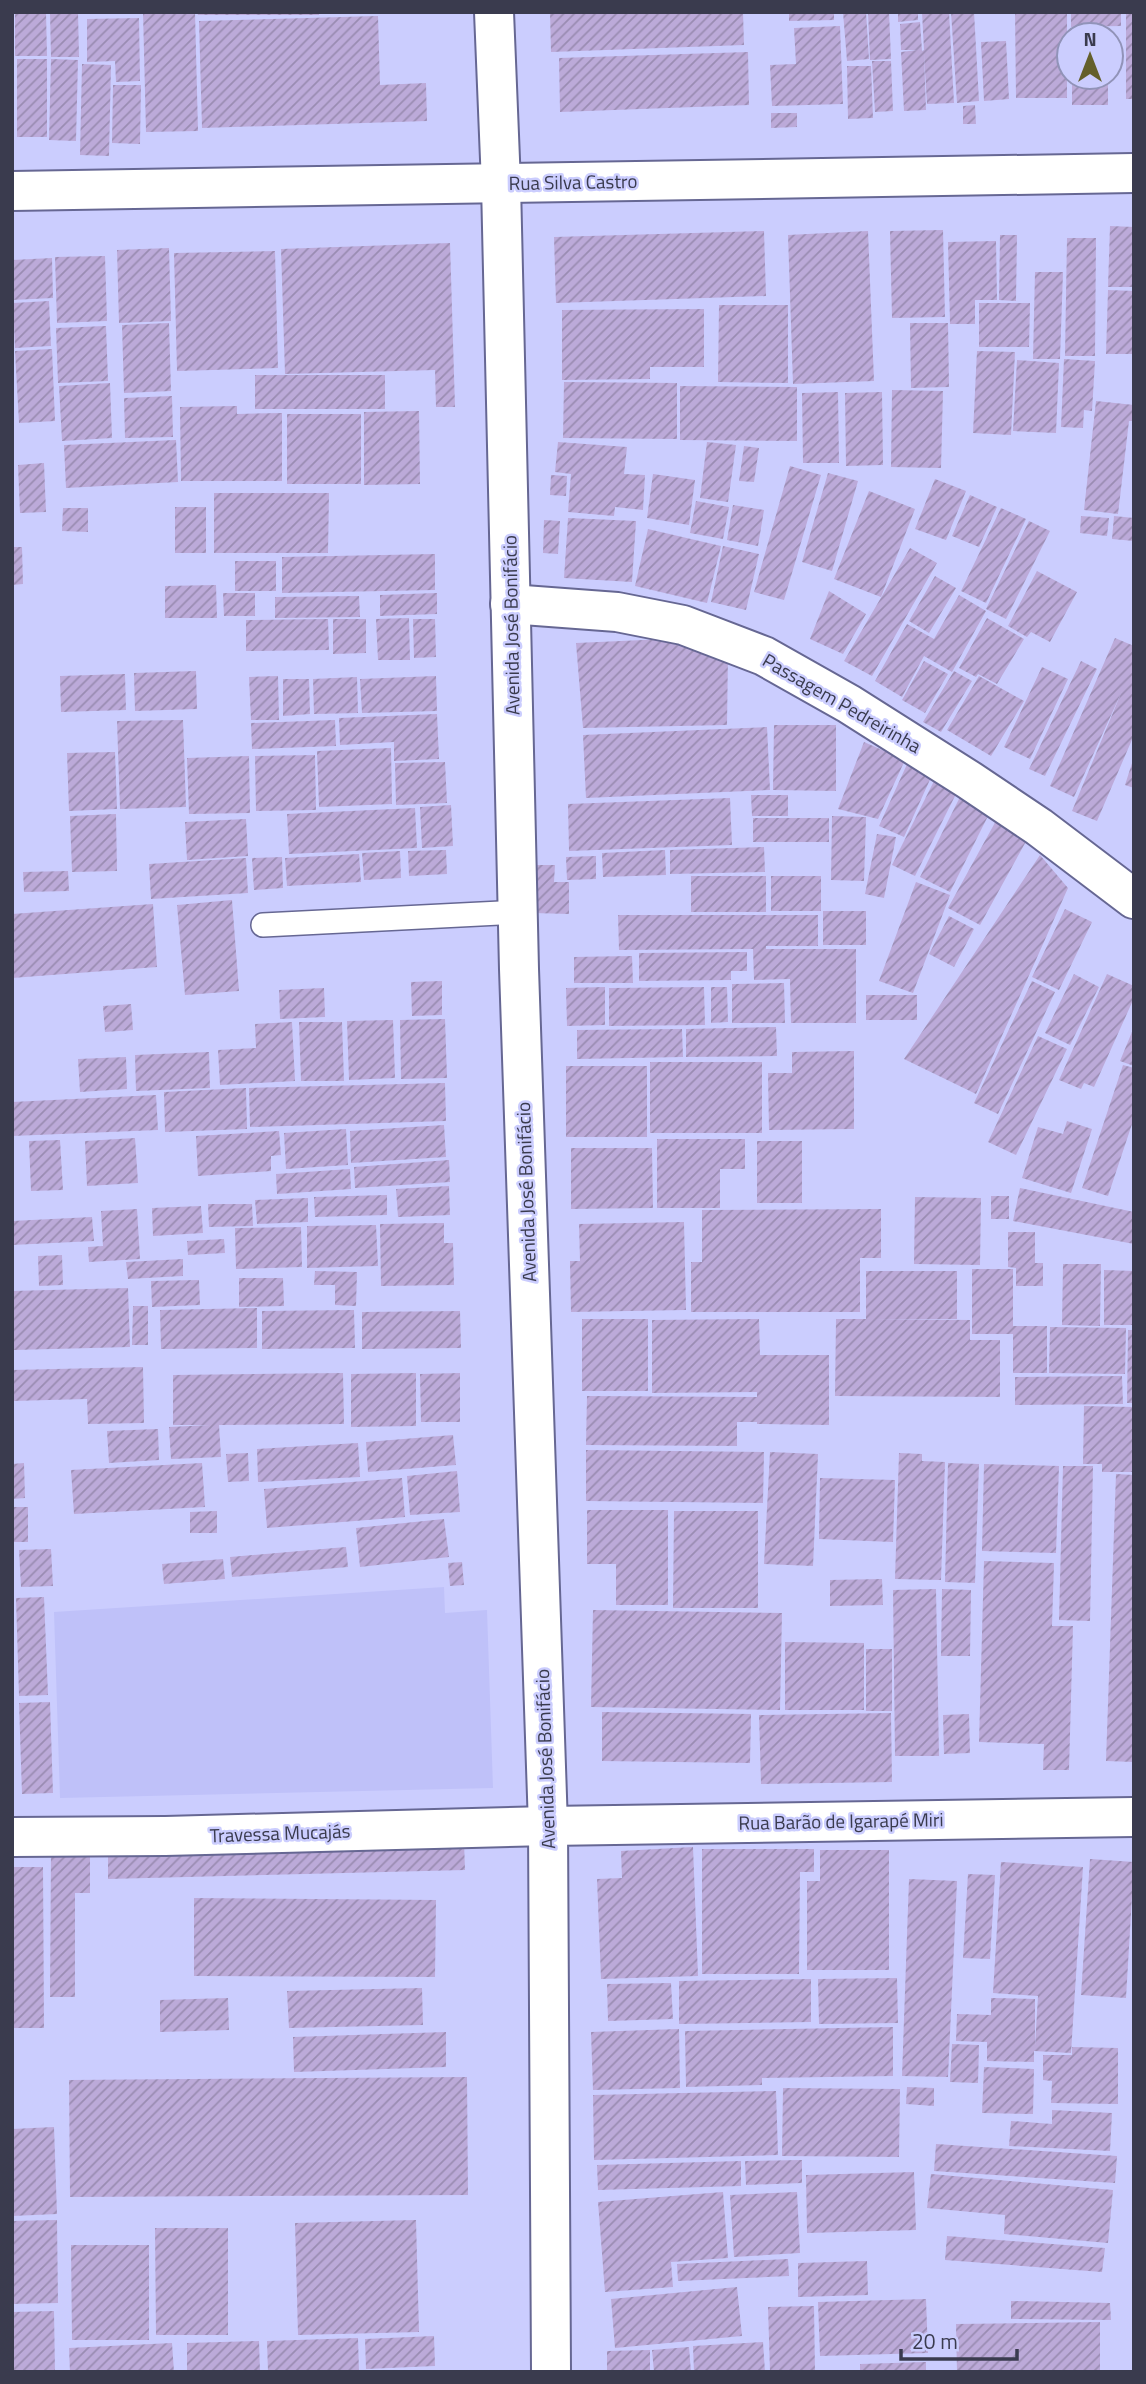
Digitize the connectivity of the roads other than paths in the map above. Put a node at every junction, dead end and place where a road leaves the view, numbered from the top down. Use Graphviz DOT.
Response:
graph roads {
  1 [pos="494,12"];
  2 [pos="1134,173"];
  3 [pos="501,184"];
  4 [pos="12,191"];
  5 [pos="510,604"];
  6 [pos="1134,900"];
  7 [pos="517,912"];
  8 [pos="263,925"];
  9 [pos="1134,1816"];
  10 [pos="548,1826"];
  11 [pos="12,1837"];
  12 [pos="551,2372"];
  1 -- 3 [label="main road, Avenida José Bonifácio"];
  2 -- 3 [label="main road, Rua Silva Castro"];
  3 -- 4 [label="main road, Rua Silva Castro"];
  3 -- 5 [label="main road, Avenida José Bonifácio"];
  5 -- 6 [label="main road, Passagem Pedreirinha"];
  5 -- 7 [label="main road, Avenida José Bonifácio"];
  7 -- 8 [label="lane"];
  7 -- 10 [label="main road, Avenida José Bonifácio"];
  9 -- 10 [label="main road, Rua Barão de Igarapé Miri"];
  10 -- 11 [label="main road, Travessa Mucajás"];
  10 -- 12 [label="main road, Avenida José Bonifácio"];
}
